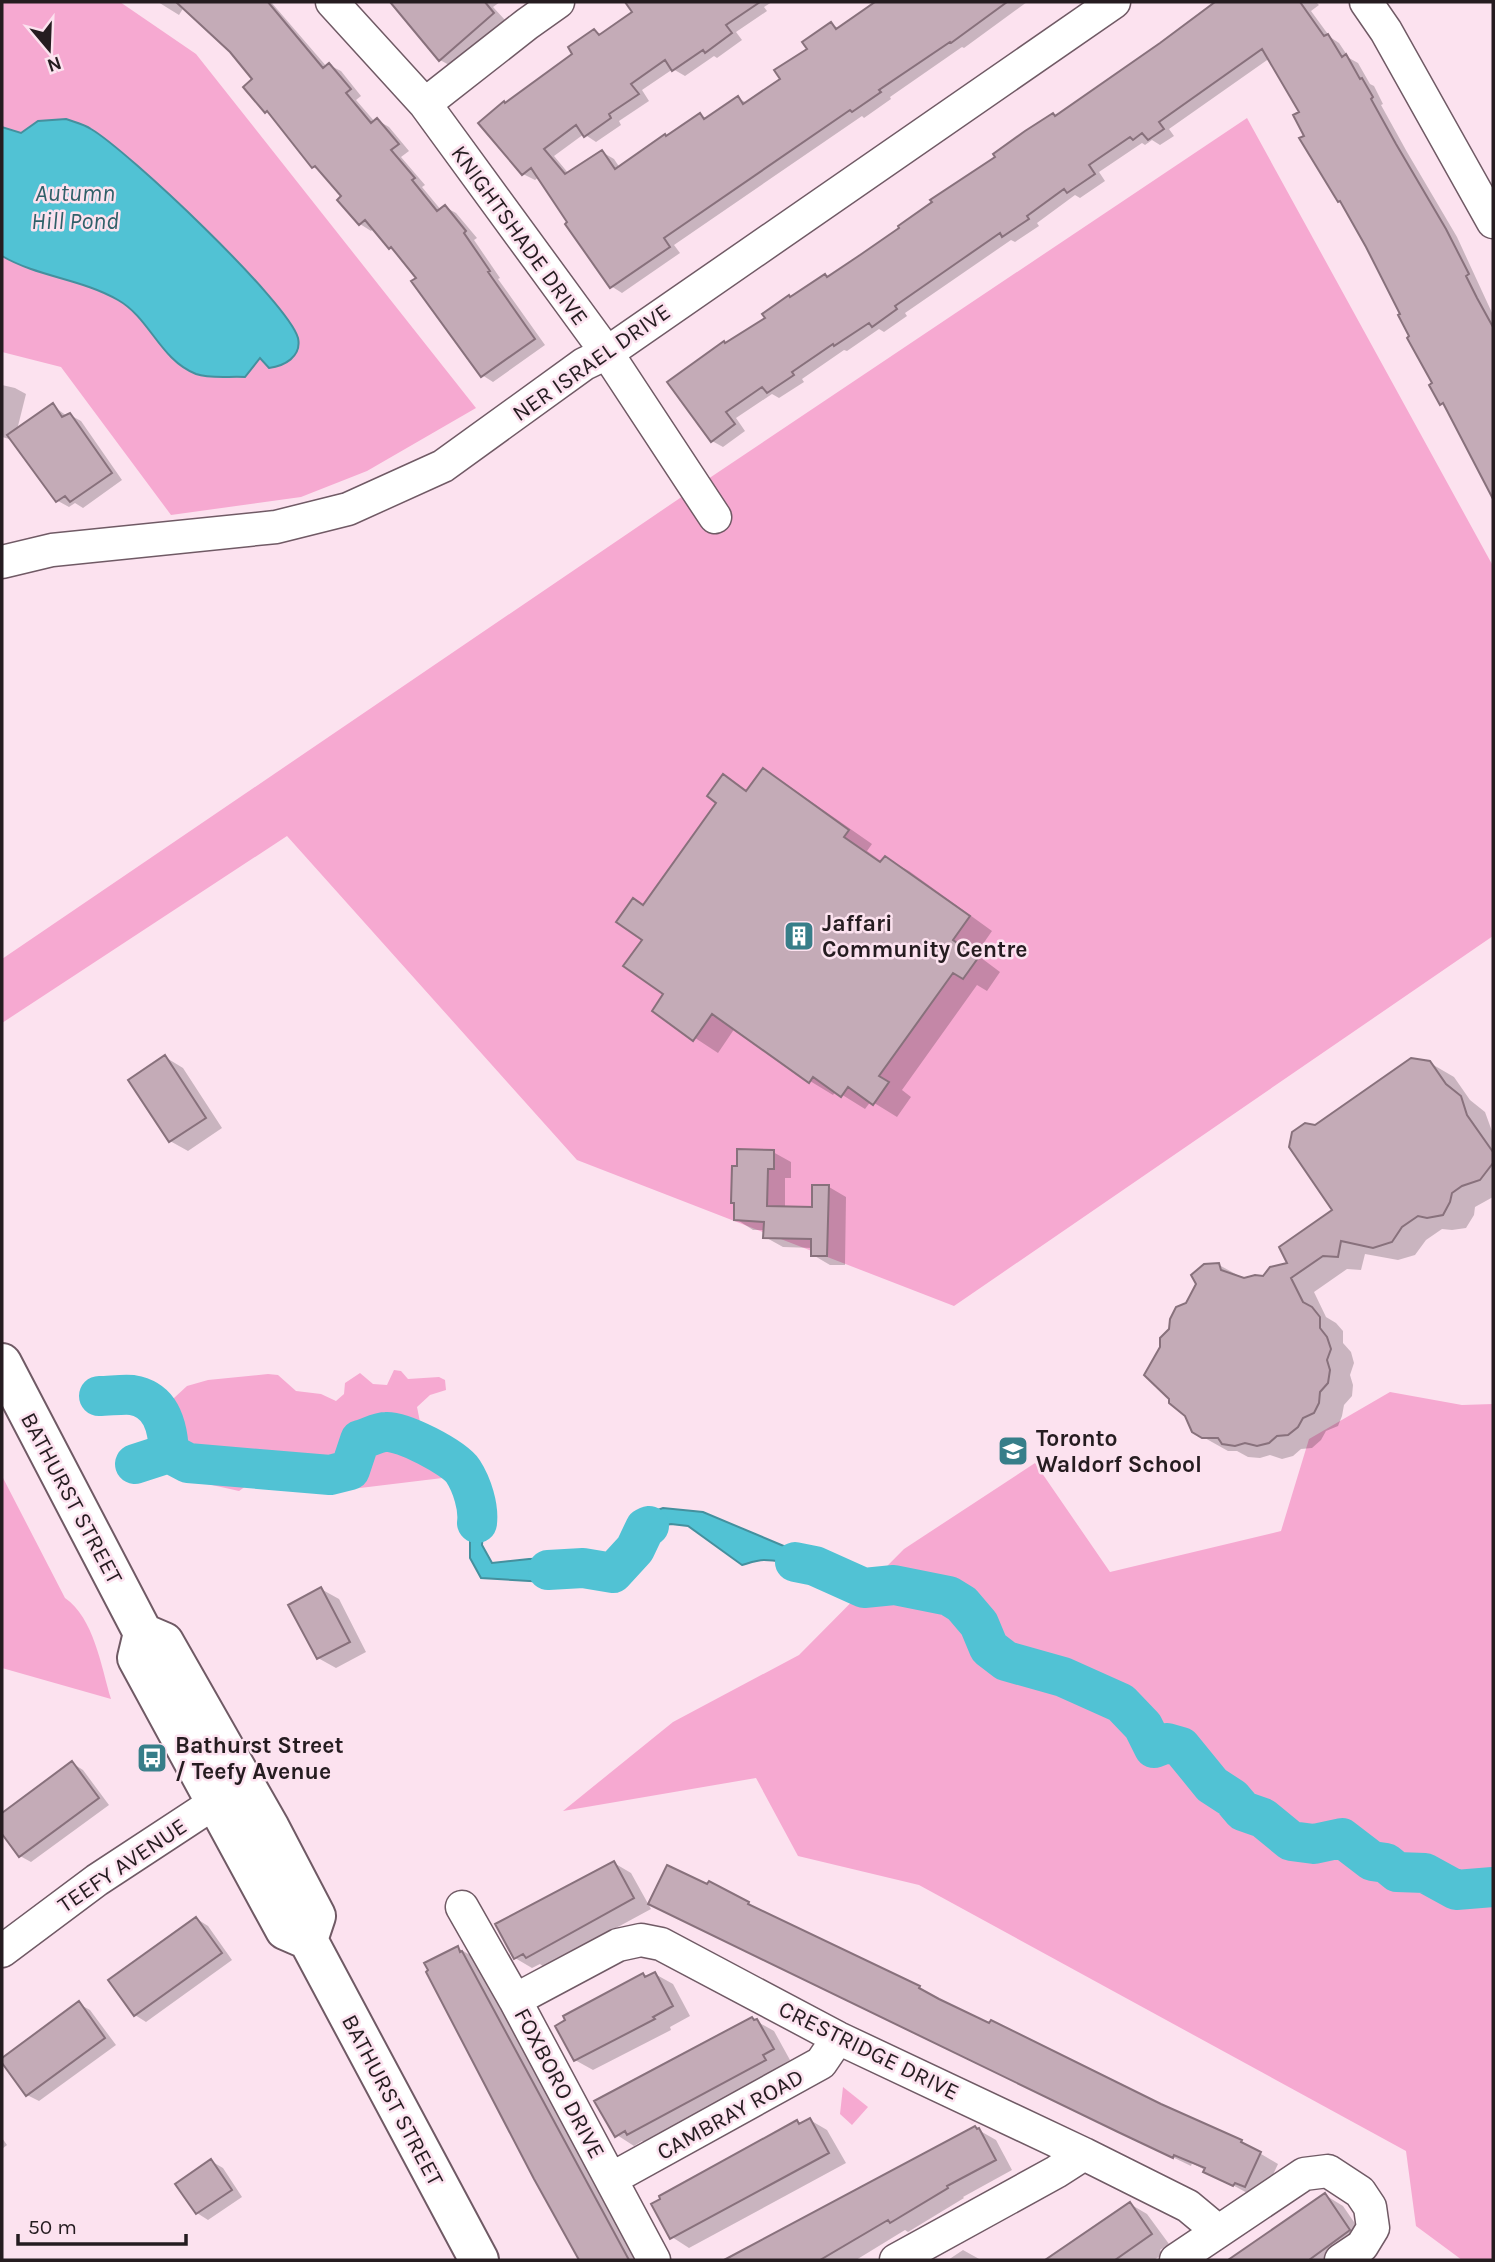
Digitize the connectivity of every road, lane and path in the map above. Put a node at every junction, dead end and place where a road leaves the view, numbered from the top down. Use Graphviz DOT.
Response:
graph roads {
  1 [pos="332,2"];
  2 [pos="558,2"];
  3 [pos="1114,2"];
  4 [pos="1366,2"];
  5 [pos="425,104"];
  6 [pos="1493,222"];
  7 [pos="607,353"];
  8 [pos="715,517"];
  9 [pos="2,562"];
  10 [pos="2,1363"];
  11 [pos="231,1792"];
  12 [pos="462,1907"];
  13 [pos="2,1951"];
  14 [pos="515,2000"];
  15 [pos="838,2038"];
  16 [pos="1084,2154"];
  17 [pos="611,2179"];
  18 [pos="1218,2231"];
  19 [pos="1351,2253"];
  20 [pos="479,2260"];
  21 [pos="654,2260"];
  22 [pos="896,2260"];
  23 [pos="1176,2260"];
  1 -- 5 [label="street, KNIGHTSHADE DRIVE"];
  2 -- 5 [label="street"];
  3 -- 7 [label="street, NER ISRAEL DRIVE"];
  4 -- 6 [label="street"];
  5 -- 7 [label="street, KNIGHTSHADE DRIVE"];
  7 -- 8 [label="street, KNIGHTSHADE DRIVE"];
  7 -- 9 [label="street, NER ISRAEL DRIVE"];
  10 -- 11 [label="main road, BATHURST STREET"];
  11 -- 13 [label="street, TEEFY AVENUE"];
  11 -- 20 [label="main road, BATHURST STREET"];
  12 -- 14 [label="street, FOXBORO DRIVE"];
  14 -- 15 [label="street, CRESTRIDGE DRIVE"];
  14 -- 17 [label="street, FOXBORO DRIVE"];
  15 -- 16 [label="street, CRESTRIDGE DRIVE"];
  15 -- 17 [label="street, CAMBRAY ROAD"];
  16 -- 18 [label="street, CRESTRIDGE DRIVE"];
  16 -- 22 [label="street"];
  17 -- 21 [label="street, FOXBORO DRIVE"];
  18 -- 19 [label="street"];
  18 -- 23 [label="street"];
}
